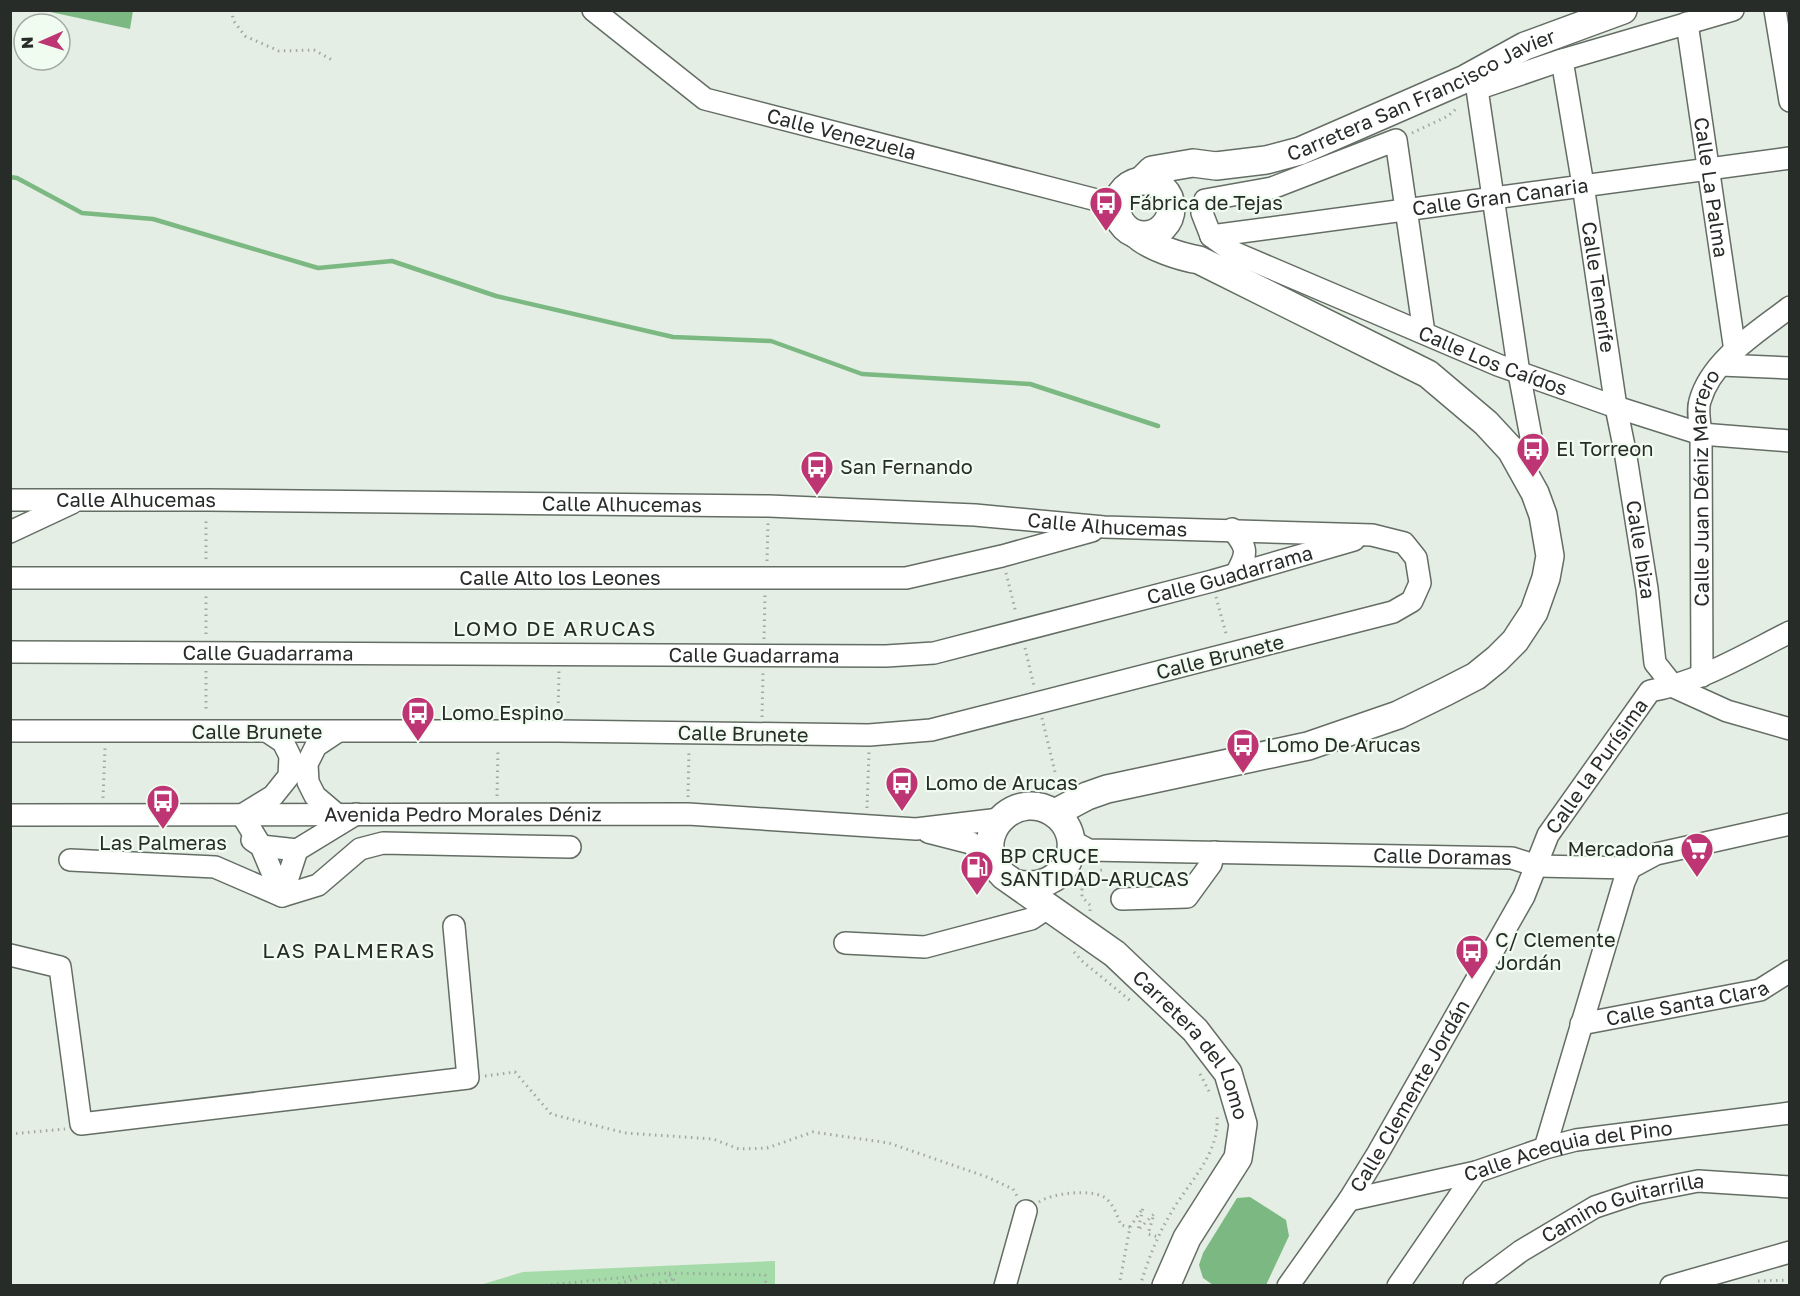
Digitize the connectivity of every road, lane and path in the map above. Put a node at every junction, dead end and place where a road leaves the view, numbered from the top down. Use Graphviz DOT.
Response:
graph roads {
  1 [pos="232,10"];
  2 [pos="593,10"];
  3 [pos="1623,10"];
  4 [pos="1733,10"];
  5 [pos="1776,10"];
  6 [pos="1687,23"];
  7 [pos="1562,60"];
  8 [pos="334,61"];
  9 [pos="1477,89"];
  10 [pos="1790,101"];
  11 [pos="1396,140"];
  12 [pos="1790,158"];
  13 [pos="1216,166"];
  14 [pos="1708,168"];
  15 [pos="1142,180"];
  16 [pos="1583,184"];
  17 [pos="1494,199"];
  18 [pos="1116,205"];
  19 [pos="1171,205"];
  20 [pos="1406,208"];
  21 [pos="1137,235"];
  22 [pos="1211,236"];
  23 [pos="1199,260"];
  24 [pos="1790,307"];
  25 [pos="1424,333"];
  26 [pos="1728,358"];
  27 [pos="1790,368"];
  28 [pos="1519,373"];
  29 [pos="1616,407"];
  30 [pos="1701,434"];
  31 [pos="1790,441"];
  32 [pos="1524,473"];
  33 [pos="10,500"];
  34 [pos="207,500"];
  35 [pos="75,501"];
  36 [pos="769,506"];
  37 [pos="1104,527"];
  38 [pos="1232,530"];
  39 [pos="10,532"];
  40 [pos="1372,535"];
  41 [pos="1002,556"];
  42 [pos="1416,558"];
  43 [pos="1236,574"];
  44 [pos="10,578"];
  45 [pos="206,578"];
  46 [pos="766,579"];
  47 [pos="1212,581"];
  48 [pos="1020,629"];
  49 [pos="1790,632"];
  50 [pos="10,652"];
  51 [pos="206,654"];
  52 [pos="560,654"];
  53 [pos="1232,654"];
  54 [pos="764,655"];
  55 [pos="1702,676"];
  56 [pos="1674,687"];
  57 [pos="1038,704"];
  58 [pos="1788,727"];
  59 [pos="10,731"];
  60 [pos="558,731"];
  61 [pos="106,732"];
  62 [pos="206,732"];
  63 [pos="267,732"];
  64 [pos="338,732"];
  65 [pos="498,732"];
  66 [pos="689,733"];
  67 [pos="762,734"];
  68 [pos="869,735"];
  69 [pos="1055,772"];
  70 [pos="335,813"];
  71 [pos="357,813"];
  72 [pos="242,814"];
  73 [pos="497,814"];
  74 [pos="688,814"];
  75 [pos="102,815"];
  76 [pos="214,815"];
  77 [pos="1000,819"];
  78 [pos="15,820"];
  79 [pos="1790,824"];
  80 [pos="866,826"];
  81 [pos="916,829"];
  82 [pos="1068,845"];
  83 [pos="261,846"];
  84 [pos="570,847"];
  85 [pos="297,850"];
  86 [pos="1214,852"];
  87 [pos="70,860"];
  88 [pos="1537,866"];
  89 [pos="1114,868"];
  90 [pos="1630,868"];
  91 [pos="1009,880"];
  92 [pos="282,896"];
  93 [pos="1122,899"];
  94 [pos="1049,907"];
  95 [pos="454,926"];
  96 [pos="1081,929"];
  97 [pos="845,943"];
  98 [pos="10,955"];
  99 [pos="1790,971"];
  100 [pos="1136,1005"];
  101 [pos="1581,1024"];
  102 [pos="1199,1073"];
  103 [pos="468,1078"];
  104 [pos="1213,1099"];
  105 [pos="1216,1107"];
  106 [pos="1790,1113"];
  107 [pos="81,1124"];
  108 [pos="10,1134"];
  109 [pos="1545,1148"];
  110 [pos="1476,1172"];
  111 [pos="1790,1187"];
  112 [pos="1349,1200"];
  113 [pos="1026,1211"];
  114 [pos="1130,1227"];
  115 [pos="1158,1238"];
  116 [pos="1790,1252"];
  117 [pos="668,1273"];
  118 [pos="643,1276"];
  119 [pos="673,1279"];
  120 [pos="594,1280"];
  121 [pos="579,1282"];
  122 [pos="539,1286"];
  123 [pos="565,1286"];
  124 [pos="595,1286"];
  125 [pos="613,1286"];
  126 [pos="648,1286"];
  127 [pos="679,1286"];
  128 [pos="766,1286"];
  129 [pos="1005,1286"];
  130 [pos="1119,1286"];
  131 [pos="1140,1286"];
  132 [pos="1166,1286"];
  133 [pos="1288,1286"];
  134 [pos="1398,1286"];
  135 [pos="1474,1286"];
  136 [pos="1671,1286"];
  1 -- 8 [label="path"];
  2 -- 18 [label="street, Calle Venezuela"];
  3 -- 13 [label="main road, Carretera San Francisco Javier"];
  4 -- 6 [label="street"];
  5 -- 10 [label="street"];
  6 -- 7 [label="street"];
  6 -- 14 [label="street, Calle La Palma"];
  7 -- 9 [label="street"];
  7 -- 16 [label="street, Calle Tenerife"];
  9 -- 11 [label="path"];
  9 -- 17 [label="street"];
  11 -- 20 [label="street"];
  11 -- 22 [label="street"];
  12 -- 14 [label="street, Calle Gran Canaria"];
  13 -- 15 [label="main road, Carretera San Francisco Javier"];
  13 -- 19 [label="main road, Carretera San Francisco Javier"];
  14 -- 16 [label="street, Calle Gran Canaria"];
  14 -- 26 [label="street, Calle La Palma"];
  15 -- 18 [label="main road"];
  15 -- 19 [label="main road"];
  16 -- 17 [label="street, Calle Gran Canaria"];
  16 -- 29 [label="street, Calle Tenerife"];
  17 -- 20 [label="street, Calle Gran Canaria"];
  17 -- 28 [label="street"];
  18 -- 21 [label="main road"];
  19 -- 21 [label="main road"];
  19 -- 23 [label="main road"];
  20 -- 22 [label="street, Calle Gran Canaria"];
  20 -- 25 [label="street"];
  21 -- 23 [label="main road"];
  22 -- 25 [label="street, Calle Los Caídos"];
  23 -- 32 [label="main road"];
  24 -- 26 [label="street, Calle Juan Déniz Marrero"];
  25 -- 28 [label="street, Calle Los Caídos"];
  26 -- 27 [label="street"];
  26 -- 30 [label="street, Calle Juan Déniz Marrero"];
  28 -- 29 [label="street, Calle Los Caídos"];
  28 -- 32 [label="street"];
  29 -- 30 [label="street, Calle Los Caídos"];
  29 -- 56 [label="street, Calle Ibiza"];
  30 -- 31 [label="street, Calle Los Caídos"];
  30 -- 55 [label="street, Calle Juan Déniz Marrero"];
  32 -- 82 [label="main road"];
  33 -- 35 [label="street, Calle Alhucemas"];
  34 -- 35 [label="street, Calle Alhucemas"];
  34 -- 36 [label="street, Calle Alhucemas"];
  34 -- 45 [label="path"];
  35 -- 39 [label="street"];
  36 -- 37 [label="street, Calle Alhucemas"];
  36 -- 46 [label="path"];
  37 -- 38 [label="street, Calle Alhucemas"];
  37 -- 41 [label="street, Calle Alto los Leones"];
  38 -- 40 [label="street, Calle Alhucemas"];
  38 -- 43 [label="street"];
  40 -- 42 [label="street, Calle Alhucemas"];
  40 -- 43 [label="street, Calle Guadarrama"];
  41 -- 46 [label="street, Calle Alto los Leones"];
  41 -- 48 [label="path"];
  42 -- 53 [label="street, Calle Brunete"];
  43 -- 47 [label="street, Calle Guadarrama"];
  44 -- 45 [label="street, Calle Alto los Leones"];
  45 -- 46 [label="street, Calle Alto los Leones"];
  45 -- 51 [label="path"];
  46 -- 54 [label="path"];
  47 -- 48 [label="street, Calle Guadarrama"];
  47 -- 53 [label="path"];
  48 -- 54 [label="street, Calle Guadarrama"];
  48 -- 57 [label="path"];
  49 -- 55 [label="street"];
  50 -- 51 [label="street, Calle Guadarrama"];
  51 -- 52 [label="street, Calle Guadarrama"];
  51 -- 62 [label="path"];
  52 -- 54 [label="street, Calle Guadarrama"];
  52 -- 60 [label="path"];
  53 -- 57 [label="street, Calle Brunete"];
  54 -- 67 [label="path"];
  55 -- 56 [label="street"];
  56 -- 58 [label="street"];
  56 -- 88 [label="street, Calle la Purísima"];
  57 -- 68 [label="street, Calle Brunete"];
  57 -- 69 [label="path"];
  59 -- 61 [label="street, Calle Brunete"];
  60 -- 65 [label="street, Calle Brunete"];
  60 -- 66 [label="street, Calle Brunete"];
  61 -- 62 [label="street, Calle Brunete"];
  61 -- 75 [label="path"];
  62 -- 63 [label="street, Calle Brunete"];
  63 -- 64 [label="street, Calle Brunete"];
  63 -- 72 [label="street"];
  64 -- 65 [label="street, Calle Brunete"];
  64 -- 70 [label="street"];
  65 -- 73 [label="path"];
  66 -- 67 [label="street, Calle Brunete"];
  66 -- 74 [label="path"];
  67 -- 68 [label="street, Calle Brunete"];
  68 -- 80 [label="path"];
  70 -- 71 [label="street, Avenida Pedro Morales Déniz"];
  70 -- 72 [label="street, Avenida Pedro Morales Déniz"];
  71 -- 73 [label="street, Avenida Pedro Morales Déniz"];
  71 -- 85 [label="street"];
  72 -- 76 [label="street, Avenida Pedro Morales Déniz"];
  72 -- 83 [label="street"];
  73 -- 74 [label="street, Avenida Pedro Morales Déniz"];
  74 -- 80 [label="street, Avenida Pedro Morales Déniz"];
  75 -- 76 [label="street, Avenida Pedro Morales Déniz"];
  75 -- 78 [label="street, Avenida Pedro Morales Déniz"];
  76 -- 83 [label="street"];
  77 -- 81 [label="street"];
  77 -- 82 [label="main road"];
  77 -- 91 [label="main road"];
  79 -- 90 [label="street, Calle Doramas"];
  80 -- 81 [label="street, Avenida Pedro Morales Déniz"];
  81 -- 91 [label="street"];
  82 -- 86 [label="street, Calle Doramas"];
  82 -- 91 [label="main road"];
  82 -- 96 [label="main road"];
  83 -- 85 [label="street"];
  83 -- 92 [label="street"];
  84 -- 92 [label="street"];
  85 -- 92 [label="street"];
  86 -- 88 [label="street, Calle Doramas"];
  86 -- 93 [label="street"];
  87 -- 92 [label="street"];
  88 -- 90 [label="street, Calle Doramas"];
  88 -- 112 [label="street, Calle Clemente Jordán"];
  89 -- 96 [label="path"];
  90 -- 101 [label="street"];
  91 -- 94 [label="main road, Carretera del Lomo"];
  94 -- 96 [label="main road, Carretera del Lomo"];
  94 -- 97 [label="street"];
  95 -- 103 [label="street"];
  96 -- 100 [label="path"];
  96 -- 132 [label="main road, Carretera del Lomo"];
  98 -- 107 [label="street"];
  99 -- 101 [label="street, Calle Santa Clara"];
  101 -- 109 [label="street"];
  102 -- 104 [label="path"];
  103 -- 107 [label="street"];
  103 -- 113 [label="path"];
  105 -- 115 [label="path"];
  106 -- 109 [label="street, Calle Acequia del Pino"];
  107 -- 108 [label="path"];
  109 -- 110 [label="street, Calle Acequia del Pino"];
  110 -- 112 [label="street, Calle Acequia del Pino"];
  110 -- 134 [label="street"];
  111 -- 135 [label="street, Camino Guitarrilla"];
  112 -- 133 [label="street, Calle Clemente Jordán"];
  113 -- 114 [label="path"];
  113 -- 129 [label="street"];
  114 -- 115 [label="path"];
  114 -- 130 [label="path"];
  115 -- 131 [label="path"];
  116 -- 136 [label="street"];
  117 -- 118 [label="path"];
  117 -- 119 [label="path"];
  117 -- 128 [label="path"];
  118 -- 120 [label="path"];
  118 -- 125 [label="path"];
  119 -- 126 [label="path"];
  119 -- 127 [label="path"];
  120 -- 121 [label="path"];
  120 -- 124 [label="path"];
  121 -- 122 [label="path"];
  121 -- 123 [label="path"];
}
